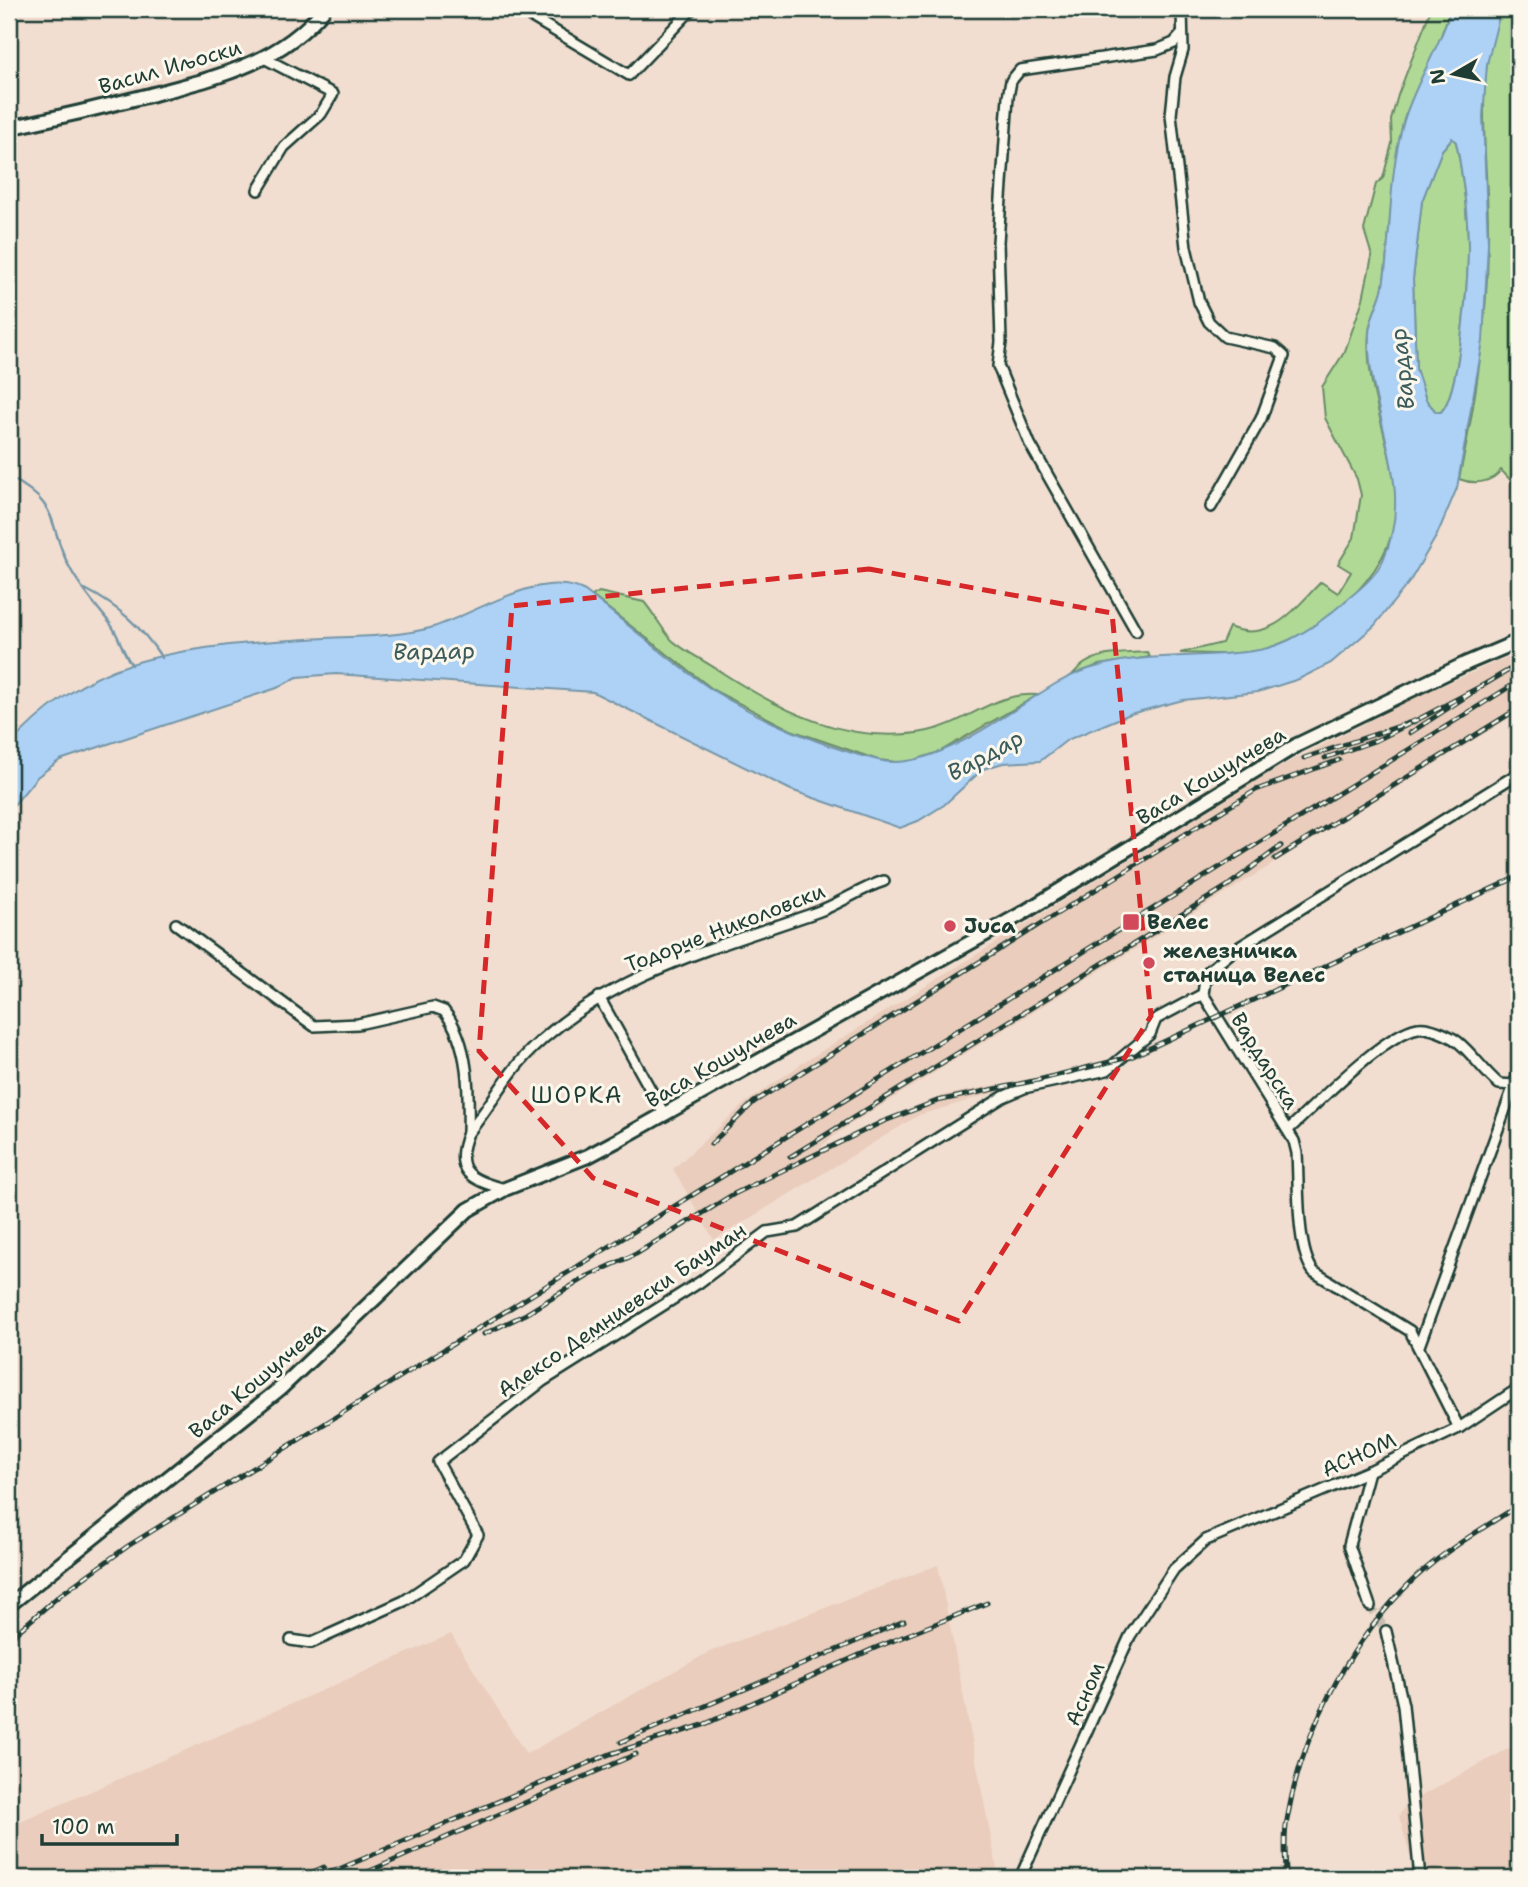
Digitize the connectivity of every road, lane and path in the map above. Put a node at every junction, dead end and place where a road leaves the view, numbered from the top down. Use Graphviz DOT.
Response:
graph roads {
  1 [pos="324,9"];
  2 [pos="518,9"];
  3 [pos="692,9"];
  4 [pos="1182,9"];
  5 [pos="1182,34"];
  6 [pos="264,58"];
  7 [pos="9,128"];
  8 [pos="258,190"];
  9 [pos="1211,507"];
  10 [pos="1136,631"];
  11 [pos="1519,641"];
  12 [pos="1519,773"];
  13 [pos="884,881"];
  14 [pos="176,924"];
  15 [pos="1203,994"];
  16 [pos="599,997"];
  17 [pos="1519,1071"];
  18 [pos="1514,1085"];
  19 [pos="664,1114"];
  20 [pos="1287,1130"];
  21 [pos="468,1133"];
  22 [pos="505,1189"];
  23 [pos="1419,1346"];
  24 [pos="1519,1388"];
  25 [pos="1459,1429"];
  26 [pos="1369,1471"];
  27 [pos="1206,1540"];
  28 [pos="9,1605"];
  29 [pos="1370,1606"];
  30 [pos="1386,1632"];
  31 [pos="290,1640"];
  32 [pos="1020,1878"];
  33 [pos="1420,1878"];
  1 -- 6 [label="main road, Васил Иљоски"];
  2 -- 3 [label="street"];
  4 -- 5 [label="street"];
  5 -- 9 [label="street"];
  5 -- 10 [label="street"];
  6 -- 7 [label="main road, Васил Иљоски"];
  6 -- 8 [label="street"];
  11 -- 19 [label="main road, Васа Кошулчева"];
  12 -- 15 [label="street"];
  13 -- 16 [label="street, Тодорче Николовски"];
  14 -- 21 [label="street"];
  15 -- 20 [label="street, Вардарска"];
  15 -- 31 [label="street, Алексо Демниевски Бауман"];
  16 -- 19 [label="street"];
  16 -- 21 [label="street, Тодорче Николовски"];
  17 -- 18 [label="street"];
  18 -- 20 [label="street"];
  18 -- 23 [label="street"];
  19 -- 22 [label="main road, Васа Кошулчева"];
  20 -- 23 [label="street, Вардарска"];
  21 -- 22 [label="street"];
  22 -- 28 [label="main road, Васа Кошулчева"];
  23 -- 25 [label="street, Вардарска"];
  24 -- 25 [label="street, АСНОМ"];
  25 -- 26 [label="street, АСНОМ"];
  26 -- 27 [label="street, АСНОМ"];
  26 -- 29 [label="street"];
  27 -- 32 [label="street, Асном"];
  30 -- 33 [label="street"];
}
